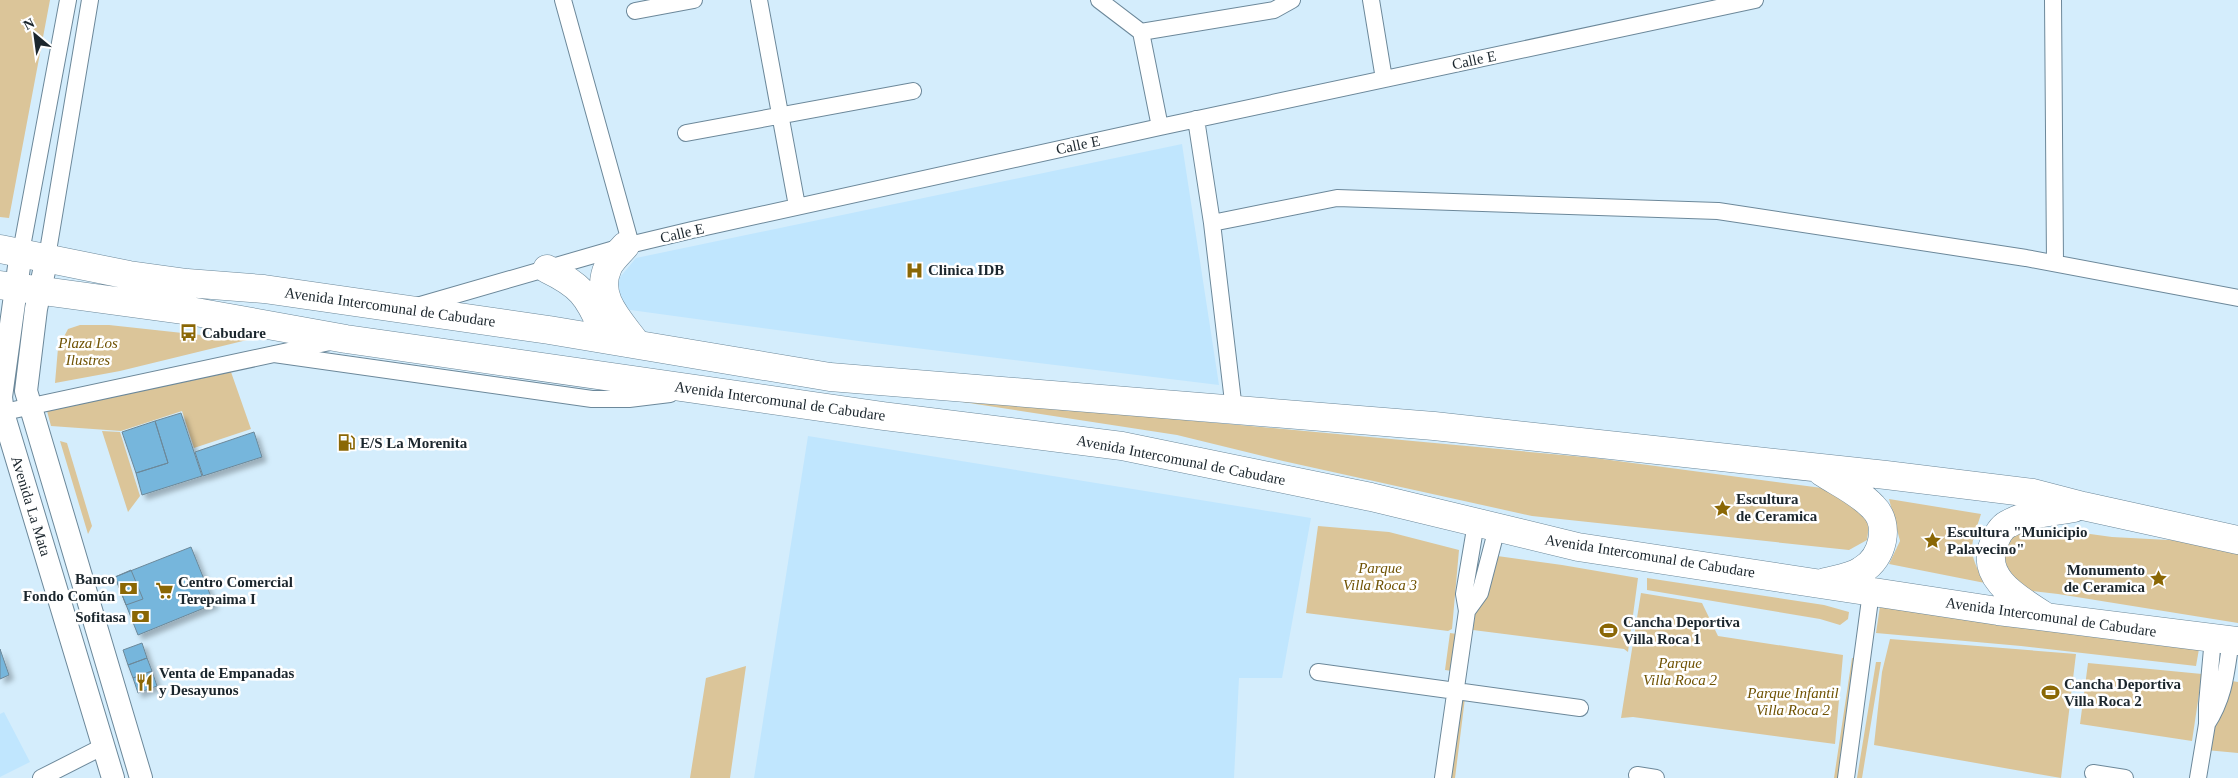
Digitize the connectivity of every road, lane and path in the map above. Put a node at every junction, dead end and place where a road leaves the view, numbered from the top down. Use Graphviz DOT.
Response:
graph roads {
  1 [pos="68,0"];
  2 [pos="90,0"];
  3 [pos="563,0"];
  4 [pos="694,0"];
  5 [pos="759,0"];
  6 [pos="1100,0"];
  7 [pos="1292,0"];
  8 [pos="1370,0"];
  9 [pos="1755,0"];
  10 [pos="2053,0"];
  11 [pos="635,11"];
  12 [pos="1141,32"];
  13 [pos="1384,79"];
  14 [pos="913,91"];
  15 [pos="780,114"];
  16 [pos="1196,119"];
  17 [pos="1160,126"];
  18 [pos="686,134"];
  19 [pos="797,206"];
  20 [pos="1212,223"];
  21 [pos="628,246"];
  22 [pos="23,253"];
  23 [pos="2055,263"];
  24 [pos="548,269"];
  25 [pos="14,298"];
  26 [pos="2238,298"];
  27 [pos="406,310"];
  28 [pos="606,338"];
  29 [pos="346,339"];
  30 [pos="636,343"];
  31 [pos="274,354"];
  32 [pos="700,390"];
  33 [pos="30,406"];
  34 [pos="1234,410"];
  35 [pos="1,411"];
  36 [pos="1817,469"];
  37 [pos="2083,506"];
  38 [pos="1487,525"];
  39 [pos="2238,540"];
  40 [pos="1819,584"];
  41 [pos="1871,592"];
  42 [pos="2047,617"];
  43 [pos="2227,640"];
  44 [pos="1318,672"];
  45 [pos="1454,691"];
  46 [pos="1580,708"];
  47 [pos="104,746"];
  48 [pos="2093,773"];
  49 [pos="1637,775"];
  50 [pos="41,778"];
  51 [pos="114,778"];
  52 [pos="141,778"];
  53 [pos="1443,778"];
  54 [pos="1656,778"];
  55 [pos="1846,778"];
  56 [pos="2125,778"];
  57 [pos="2198,778"];
  1 -- 22 [label="street"];
  2 -- 22 [label="street"];
  3 -- 21 [label="street"];
  4 -- 11 [label="street"];
  5 -- 15 [label="street"];
  6 -- 12 [label="street"];
  7 -- 12 [label="street"];
  8 -- 13 [label="street"];
  9 -- 13 [label="street, Calle E"];
  10 -- 23 [label="street"];
  12 -- 17 [label="street"];
  13 -- 16 [label="street, Calle E"];
  14 -- 15 [label="street"];
  15 -- 18 [label="street"];
  15 -- 19 [label="street"];
  16 -- 17 [label="street, Calle E"];
  16 -- 20 [label="street"];
  17 -- 19 [label="street, Calle E"];
  19 -- 21 [label="street, Calle E"];
  20 -- 23 [label="street"];
  20 -- 34 [label="street"];
  21 -- 24 [label="street, Calle E"];
  21 -- 30 [label="highway"];
  22 -- 25 [label="street"];
  22 -- 27 [label="highway, Avenida Intercomunal de Cabudare"];
  23 -- 26 [label="street"];
  24 -- 27 [label="street, Calle E"];
  24 -- 28 [label="highway"];
  25 -- 29 [label="highway, Avenida Intercomunal de Cabudare"];
  25 -- 33 [label="street, Avenida La Mata"];
  25 -- 35 [label="street, Avenida La Mata"];
  27 -- 28 [label="highway, Avenida Intercomunal de Cabudare"];
  28 -- 30 [label="highway, Avenida Intercomunal de Cabudare"];
  29 -- 31 [label="street"];
  29 -- 32 [label="highway, Avenida Intercomunal de Cabudare"];
  30 -- 34 [label="highway, Avenida Intercomunal de Cabudare"];
  31 -- 32 [label="street"];
  31 -- 33 [label="street"];
  32 -- 38 [label="highway, Avenida Intercomunal de Cabudare"];
  33 -- 35 [label="street"];
  33 -- 52 [label="street, Avenida La Mata"];
  34 -- 36 [label="highway, Avenida Intercomunal de Cabudare"];
  35 -- 47 [label="street, Avenida La Mata"];
  36 -- 37 [label="highway, Avenida Intercomunal de Cabudare"];
  36 -- 40 [label="highway"];
  37 -- 39 [label="highway, Avenida Intercomunal de Cabudare"];
  37 -- 42 [label="highway"];
  38 -- 40 [label="highway, Avenida Intercomunal de Cabudare"];
  38 -- 45 [label="street"];
  40 -- 41 [label="highway, Avenida Intercomunal de Cabudare"];
  41 -- 42 [label="highway, Avenida Intercomunal de Cabudare"];
  41 -- 55 [label="street"];
  42 -- 43 [label="highway, Avenida Intercomunal de Cabudare"];
  43 -- 57 [label="street"];
  44 -- 45 [label="street"];
  45 -- 46 [label="street"];
  45 -- 53 [label="street"];
  47 -- 50 [label="street"];
  47 -- 51 [label="street, Avenida La Mata"];
  48 -- 56 [label="street"];
  49 -- 54 [label="street"];
}
